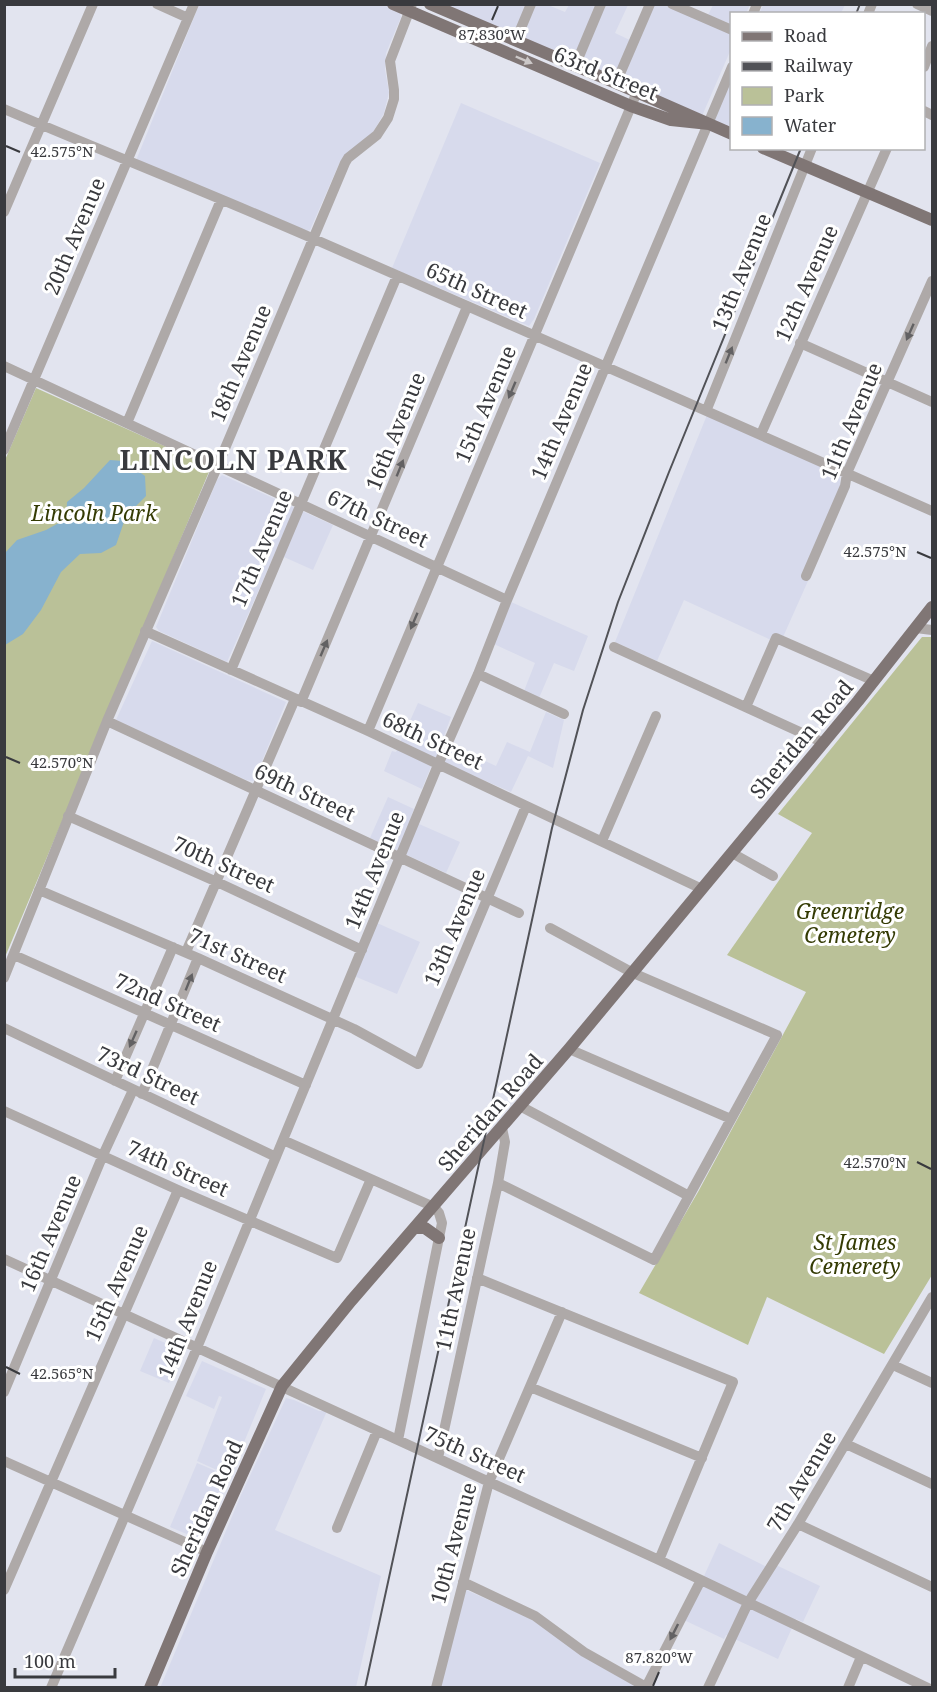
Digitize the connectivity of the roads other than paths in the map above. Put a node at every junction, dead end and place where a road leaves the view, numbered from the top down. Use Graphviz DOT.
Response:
graph roads {
  1 [pos="93,4"];
  2 [pos="157,4"];
  3 [pos="194,4"];
  4 [pos="393,4"];
  5 [pos="430,4"];
  6 [pos="531,4"];
  7 [pos="601,4"];
  8 [pos="650,4"];
  9 [pos="672,4"];
  10 [pos="917,4"];
  11 [pos="410,8"];
  12 [pos="933,11"];
  13 [pos="189,18"];
  14 [pos="730,29"];
  15 [pos="516,40"];
  16 [pos="933,46"];
  17 [pos="925,65"];
  18 [pos="575,66"];
  19 [pos="730,72"];
  20 [pos="616,83"];
  21 [pos="637,92"];
  22 [pos="631,106"];
  23 [pos="4,109"];
  24 [pos="708,124"];
  25 [pos="42,125"];
  26 [pos="730,133"];
  27 [pos="767,150"];
  28 [pos="811,150"];
  29 [pos="886,150"];
  30 [pos="128,160"];
  31 [pos="805,167"];
  32 [pos="868,193"];
  33 [pos="220,200"];
  34 [pos="4,212"];
  35 [pos="933,220"];
  36 [pos="314,239"];
  37 [pos="397,276"];
  38 [pos="933,281"];
  39 [pos="467,307"];
  40 [pos="534,337"];
  41 [pos="801,343"];
  42 [pos="4,366"];
  43 [pos="605,366"];
  44 [pos="34,380"];
  45 [pos="888,383"];
  46 [pos="933,402"];
  47 [pos="707,410"];
  48 [pos="127,423"];
  49 [pos="761,434"];
  50 [pos="4,450"];
  51 [pos="218,465"];
  52 [pos="847,473"];
  53 [pos="301,504"];
  54 [pos="933,511"];
  55 [pos="372,537"];
  56 [pos="437,567"];
  57 [pos="806,576"];
  58 [pos="507,600"];
  59 [pos="933,607"];
  60 [pos="916,628"];
  61 [pos="933,630"];
  62 [pos="145,631"];
  63 [pos="614,647"];
  64 [pos="231,670"];
  65 [pos="478,674"];
  66 [pos="874,681"];
  67 [pos="298,700"];
  68 [pos="746,707"];
  69 [pos="564,714"];
  70 [pos="656,716"];
  71 [pos="107,721"];
  72 [pos="368,731"];
  73 [pos="824,743"];
  74 [pos="438,765"];
  75 [pos="254,790"];
  76 [pos="526,806"];
  77 [pos="68,816"];
  78 [pos="602,841"];
  79 [pos="732,853"];
  80 [pos="400,856"];
  81 [pos="773,876"];
  82 [pos="217,882"];
  83 [pos="702,889"];
  84 [pos="39,890"];
  85 [pos="489,898"];
  86 [pos="519,913"];
  87 [pos="550,927"];
  88 [pos="173,947"];
  89 [pos="362,950"];
  90 [pos="186,952"];
  91 [pos="14,955"];
  92 [pos="198,958"];
  93 [pos="633,973"];
  94 [pos="4,978"];
  95 [pos="144,1013"];
  96 [pos="333,1020"];
  97 [pos="171,1025"];
  98 [pos="4,1028"];
  99 [pos="569,1049"];
  100 [pos="418,1064"];
  101 [pos="115,1082"];
  102 [pos="306,1085"];
  103 [pos="137,1092"];
  104 [pos="520,1106"];
  105 [pos="4,1110"];
  106 [pos="731,1119"];
  107 [pos="502,1128"];
  108 [pos="283,1140"];
  109 [pos="103,1155"];
  110 [pos="276,1157"];
  111 [pos="371,1179"];
  112 [pos="498,1183"];
  113 [pos="178,1190"];
  114 [pos="689,1196"];
  115 [pos="434,1207"];
  116 [pos="248,1220"];
  117 [pos="415,1228"];
  118 [pos="439,1238"];
  119 [pos="4,1259"];
  120 [pos="477,1278"];
  121 [pos="51,1281"];
  122 [pos="933,1297"];
  123 [pos="562,1312"];
  124 [pos="123,1315"];
  125 [pos="196,1349"];
  126 [pos="893,1365"];
  127 [pos="933,1383"];
  128 [pos="282,1386"];
  129 [pos="530,1387"];
  130 [pos="4,1392"];
  131 [pos="377,1431"];
  132 [pos="398,1440"];
  133 [pos="846,1444"];
  134 [pos="438,1458"];
  135 [pos="702,1458"];
  136 [pos="4,1461"];
  137 [pos="51,1482"];
  138 [pos="489,1482"];
  139 [pos="933,1484"];
  140 [pos="126,1515"];
  141 [pos="798,1524"];
  142 [pos="338,1528"];
  143 [pos="207,1551"];
  144 [pos="659,1560"];
  145 [pos="701,1580"];
  146 [pos="463,1582"];
  147 [pos="933,1587"];
  148 [pos="4,1590"];
  149 [pos="748,1603"];
  150 [pos="861,1657"];
  151 [pos="647,1687"];
  152 [pos="51,1688"];
  153 [pos="150,1688"];
  154 [pos="435,1688"];
  155 [pos="708,1688"];
  156 [pos="848,1688"];
  157 [pos="928,1688"];
  1 -- 25 [label="street"];
  2 -- 13 [label="street"];
  3 -- 13 [label="street, 20th Avenue"];
  4 -- 11 [label="main road, 63rd Street"];
  5 -- 15 [label="main road, 63rd Street"];
  6 -- 15 [label="street"];
  7 -- 18 [label="street"];
  8 -- 20 [label="street"];
  9 -- 14 [label="street"];
  10 -- 12 [label="street"];
  11 -- 22 [label="main road, 63rd Street, one-way"];
  11 -- 36 [label="street, 18th Avenue"];
  13 -- 30 [label="street, 20th Avenue"];
  15 -- 18 [label="main road, 63rd Street"];
  16 -- 17 [label="street"];
  18 -- 20 [label="main road, 63rd Street"];
  19 -- 24 [label="street, 14th Avenue"];
  20 -- 21 [label="main road, 63rd Street"];
  21 -- 22 [label="street, 15th Avenue"];
  21 -- 24 [label="main road, 63rd Street"];
  22 -- 24 [label="main road, 63rd Street"];
  22 -- 40 [label="street, 15th Avenue"];
  23 -- 25 [label="street, 65th Street"];
  24 -- 26 [label="main road, 63rd Street"];
  24 -- 43 [label="street, 14th Avenue"];
  25 -- 30 [label="street, 65th Street"];
  25 -- 34 [label="street"];
  27 -- 31 [label="main road"];
  28 -- 31 [label="street, 13th Avenue"];
  29 -- 32 [label="street, 12th Avenue"];
  30 -- 33 [label="street, 65th Street"];
  30 -- 44 [label="street, 20th Avenue"];
  31 -- 32 [label="main road"];
  47 -- 31 [label="street, 13th Avenue, one-way"];
  32 -- 35 [label="main road"];
  32 -- 41 [label="street, 12th Avenue"];
  33 -- 36 [label="street, 65th Street"];
  33 -- 48 [label="street"];
  36 -- 37 [label="street, 65th Street"];
  36 -- 51 [label="street, 18th Avenue"];
  37 -- 39 [label="street, 65th Street"];
  37 -- 53 [label="street, 17th Avenue"];
  38 -- 45 [label="street, 11th Avenue, one-way"];
  39 -- 40 [label="street, 65th Street"];
  55 -- 39 [label="street, 16th Avenue, one-way"];
  40 -- 43 [label="street, 65th Street"];
  40 -- 56 [label="street, 15th Avenue, one-way"];
  41 -- 45 [label="street"];
  41 -- 49 [label="street, 12th Avenue"];
  42 -- 44 [label="street, 67th Street"];
  43 -- 47 [label="street, 65th Street"];
  43 -- 58 [label="street, 14th Avenue"];
  44 -- 48 [label="street, 67th Street"];
  44 -- 50 [label="street, 20th Avenue"];
  45 -- 46 [label="street"];
  45 -- 52 [label="street, 11th Avenue"];
  47 -- 49 [label="street, 65th Street"];
  48 -- 51 [label="street, 67th Street"];
  49 -- 52 [label="street, 65th Street"];
  51 -- 53 [label="street, 67th Street"];
  51 -- 62 [label="street, 18th Avenue"];
  52 -- 54 [label="street, 65th Street"];
  52 -- 57 [label="street, 11th Avenue"];
  53 -- 55 [label="street, 67th Street"];
  53 -- 64 [label="street, 17th Avenue"];
  55 -- 56 [label="street, 67th Street"];
  67 -- 55 [label="street, 16th Avenue, one-way"];
  56 -- 58 [label="street, 67th Street"];
  56 -- 72 [label="street, 15th Avenue, one-way"];
  58 -- 65 [label="street, 14th Avenue"];
  59 -- 60 [label="main road, Sheridan Road"];
  60 -- 61 [label="street"];
  60 -- 66 [label="main road, Sheridan Road"];
  62 -- 64 [label="street, 68th Street"];
  62 -- 71 [label="street, 18th Avenue"];
  63 -- 68 [label="street"];
  64 -- 67 [label="street, 68th Street"];
  65 -- 69 [label="street"];
  65 -- 74 [label="street, 14th Avenue"];
  66 -- 68 [label="street"];
  66 -- 73 [label="main road, Sheridan Road"];
  67 -- 72 [label="street, 68th Street"];
  67 -- 75 [label="street, 16th Avenue"];
  68 -- 73 [label="street"];
  70 -- 78 [label="street"];
  71 -- 75 [label="street, 69th Street"];
  71 -- 77 [label="street, 18th Avenue"];
  72 -- 74 [label="street, 68th Street"];
  73 -- 79 [label="main road, Sheridan Road"];
  74 -- 76 [label="street, 68th Street"];
  74 -- 80 [label="street, 14th Avenue"];
  75 -- 80 [label="street, 69th Street"];
  75 -- 82 [label="street, 16th Avenue"];
  76 -- 78 [label="street, 68th Street"];
  76 -- 85 [label="street, 13th Avenue"];
  77 -- 82 [label="street, 70th Street"];
  77 -- 84 [label="street, 18th Avenue"];
  78 -- 83 [label="street, 68th Street"];
  79 -- 81 [label="street"];
  79 -- 83 [label="main road, Sheridan Road"];
  80 -- 85 [label="street, 69th Street"];
  80 -- 89 [label="street, 14th Avenue"];
  82 -- 89 [label="street, 70th Street"];
  82 -- 90 [label="street, 16th Avenue"];
  83 -- 93 [label="main road, Sheridan Road"];
  84 -- 88 [label="street, 71st Street"];
  84 -- 91 [label="street, 18th Avenue"];
  85 -- 86 [label="street, 69th Street"];
  85 -- 100 [label="street, 13th Avenue"];
  87 -- 93 [label="street"];
  88 -- 90 [label="street, 71st Street"];
  88 -- 95 [label="street"];
  89 -- 96 [label="street, 14th Avenue"];
  90 -- 92 [label="street, 71st Street"];
  91 -- 94 [label="street, 18th Avenue"];
  91 -- 95 [label="street, 72nd Street"];
  92 -- 96 [label="street, 71st Street"];
  97 -- 92 [label="street, 16th Avenue, one-way"];
  93 -- 99 [label="main road, Sheridan Road"];
  93 -- 106 [label="street"];
  95 -- 97 [label="street, 72nd Street"];
  95 -- 101 [label="street, one-way"];
  96 -- 100 [label="street, 71st Street"];
  96 -- 102 [label="street, 14th Avenue"];
  97 -- 102 [label="street, 72nd Street"];
  97 -- 103 [label="street, 16th Avenue"];
  98 -- 101 [label="street, 73rd Street"];
  99 -- 104 [label="main road, Sheridan Road"];
  99 -- 106 [label="street"];
  101 -- 103 [label="street, 73rd Street"];
  102 -- 108 [label="street, 14th Avenue"];
  103 -- 109 [label="street, 16th Avenue"];
  103 -- 110 [label="street, 73rd Street"];
  104 -- 107 [label="main road, Sheridan Road"];
  104 -- 114 [label="street"];
  105 -- 109 [label="street, 74th Street"];
  106 -- 114 [label="street"];
  107 -- 112 [label="street, 11th Avenue"];
  107 -- 115 [label="main road, Sheridan Road"];
  108 -- 110 [label="street, 14th Avenue"];
  108 -- 111 [label="street"];
  109 -- 113 [label="street, 74th Street"];
  109 -- 121 [label="street, 16th Avenue"];
  110 -- 116 [label="street, 14th Avenue"];
  111 -- 115 [label="street"];
  111 -- 116 [label="street, 74th Street"];
  112 -- 114 [label="street"];
  112 -- 120 [label="street, 11th Avenue"];
  113 -- 116 [label="street, 74th Street"];
  113 -- 124 [label="street, 15th Avenue"];
  115 -- 117 [label="main road, Sheridan Road"];
  115 -- 118 [label="street"];
  116 -- 125 [label="street, 14th Avenue"];
  117 -- 118 [label="main road"];
  117 -- 128 [label="main road, Sheridan Road"];
  118 -- 132 [label="street"];
  119 -- 121 [label="street, 75th Street"];
  120 -- 123 [label="street"];
  120 -- 134 [label="street, 11th Avenue"];
  121 -- 124 [label="street, 75th Street"];
  121 -- 130 [label="street, 16th Avenue"];
  122 -- 126 [label="street, 7th Avenue"];
  123 -- 129 [label="street, 10th Avenue"];
  123 -- 135 [label="street"];
  124 -- 125 [label="street, 75th Street"];
  124 -- 137 [label="street, 15th Avenue"];
  125 -- 128 [label="street, 75th Street"];
  125 -- 140 [label="street, 14th Avenue"];
  126 -- 127 [label="street"];
  126 -- 133 [label="street, 7th Avenue"];
  128 -- 131 [label="street, 75th Street"];
  128 -- 143 [label="main road, Sheridan Road"];
  129 -- 135 [label="street"];
  129 -- 138 [label="street, 10th Avenue"];
  131 -- 132 [label="street, 75th Street"];
  131 -- 142 [label="street"];
  132 -- 134 [label="street, 75th Street"];
  133 -- 139 [label="street"];
  133 -- 141 [label="street, 7th Avenue"];
  134 -- 138 [label="street, 75th Street"];
  135 -- 144 [label="street"];
  136 -- 137 [label="street"];
  137 -- 140 [label="street"];
  137 -- 148 [label="street, 15th Avenue"];
  138 -- 144 [label="street, 75th Street"];
  138 -- 146 [label="street, 10th Avenue"];
  140 -- 143 [label="street"];
  140 -- 152 [label="street, 14th Avenue"];
  141 -- 147 [label="street"];
  141 -- 149 [label="street, 7th Avenue"];
  143 -- 153 [label="main road, Sheridan Road"];
  144 -- 145 [label="street, 75th Street"];
  145 -- 149 [label="street, 75th Street"];
  145 -- 151 [label="street, one-way"];
  146 -- 151 [label="street"];
  146 -- 154 [label="street, 10th Avenue"];
  149 -- 150 [label="street, 75th Street"];
  149 -- 155 [label="street, 7th Avenue"];
  150 -- 156 [label="street"];
  150 -- 157 [label="street, 75th Street"];
}
